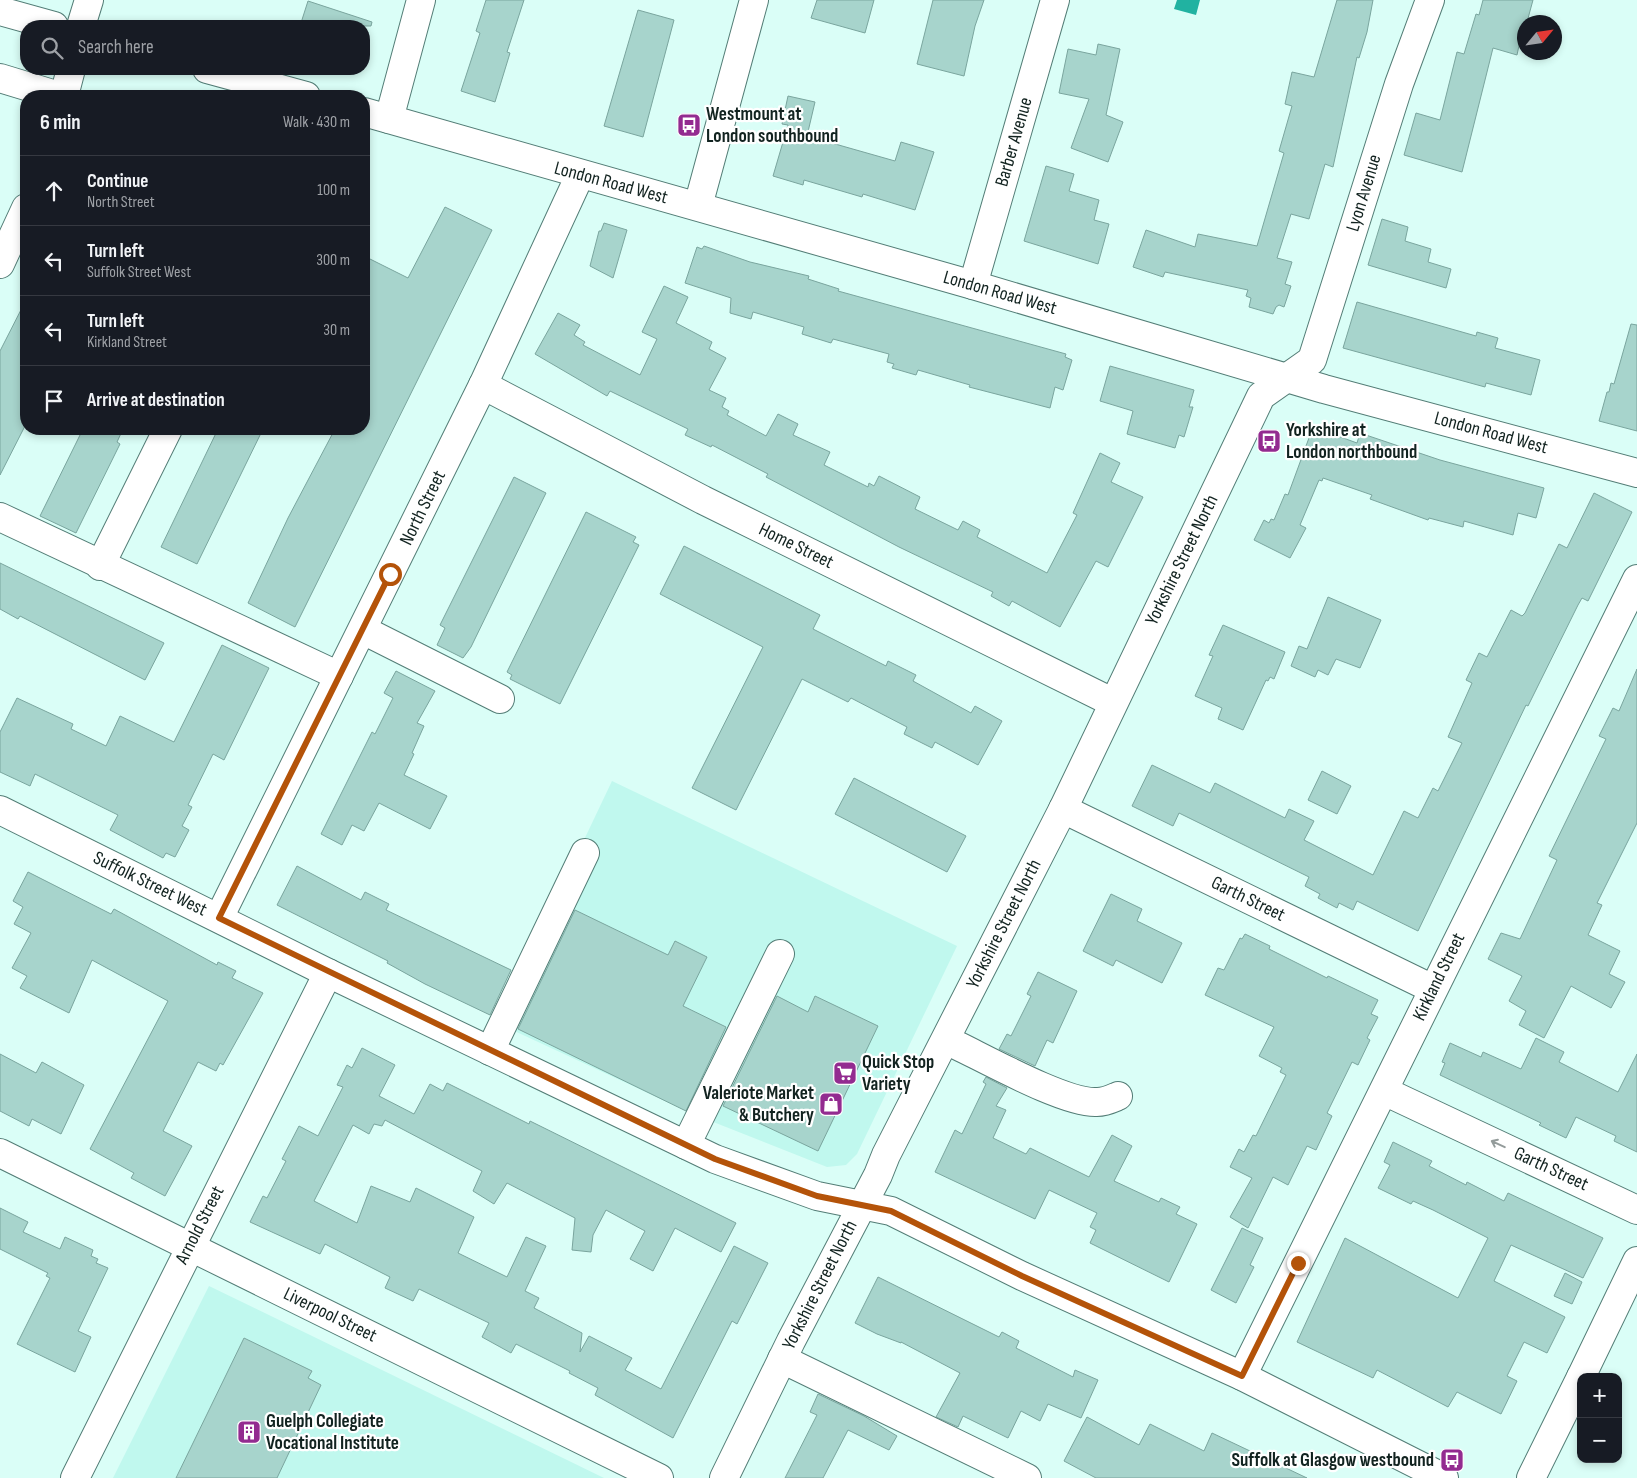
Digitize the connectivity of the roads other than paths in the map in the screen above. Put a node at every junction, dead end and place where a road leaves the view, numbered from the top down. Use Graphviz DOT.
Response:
graph roads {
  1 [pos="89,0"];
  2 [pos="421,0"];
  3 [pos="754,0"];
  4 [pos="1055,0"];
  5 [pos="1430,0"];
  6 [pos="0,11"];
  7 [pos="32,20"];
  8 [pos="83,20"];
  9 [pos="69,75"];
  10 [pos="228,75"];
  11 [pos="0,78"];
  12 [pos="39,90"];
  13 [pos="66,90"];
  14 [pos="284,90"];
  15 [pos="376,116"];
  16 [pos="580,175"];
  17 [pos="698,206"];
  18 [pos="20,221"];
  19 [pos="0,264"];
  20 [pos="973,285"];
  21 [pos="1289,378"];
  22 [pos="483,385"];
  23 [pos="165,435"];
  24 [pos="1637,473"];
  25 [pos="0,518"];
  26 [pos="100,566"];
  27 [pos="1637,579"];
  28 [pos="363,630"];
  29 [pos="339,676"];
  30 [pos="500,699"];
  31 [pos="1112,702"];
  32 [pos="1063,809"];
  33 [pos="0,810"];
  34 [pos="585,853"];
  35 [pos="219,918"];
  36 [pos="780,954"];
  37 [pos="328,973"];
  38 [pos="1433,989"];
  39 [pos="946,1040"];
  40 [pos="490,1050"];
  41 [pos="1384,1091"];
  42 [pos="1118,1096"];
  43 [pos="686,1145"];
  44 [pos="0,1153"];
  45 [pos="861,1205"];
  46 [pos="1637,1210"];
  47 [pos="190,1246"];
  48 [pos="1637,1261"];
  49 [pos="782,1359"];
  50 [pos="1583,1373"];
  51 [pos="1242,1376"];
  52 [pos="1577,1385"];
  53 [pos="75,1478"];
  54 [pos="659,1478"];
  55 [pos="724,1478"];
  56 [pos="1027,1478"];
  57 [pos="1444,1478"];
  58 [pos="1531,1478"];
  1 -- 8 [label="street"];
  2 -- 15 [label="street"];
  3 -- 17 [label="street"];
  4 -- 20 [label="street, Barber Avenue"];
  5 -- 21 [label="street, Lyon Avenue"];
  6 -- 7 [label="street"];
  9 -- 13 [label="street"];
  10 -- 14 [label="street"];
  11 -- 12 [label="street"];
  15 -- 16 [label="street, London Road West"];
  16 -- 17 [label="street, London Road West"];
  16 -- 22 [label="street, North Street"];
  17 -- 20 [label="street, London Road West"];
  18 -- 19 [label="street"];
  20 -- 21 [label="street, London Road West"];
  21 -- 24 [label="street, London Road West"];
  21 -- 31 [label="street, Yorkshire Street North"];
  22 -- 28 [label="street, North Street"];
  22 -- 31 [label="street, Home Street"];
  23 -- 26 [label="street"];
  25 -- 26 [label="street"];
  26 -- 29 [label="street"];
  27 -- 38 [label="street, Kirkland Street"];
  28 -- 29 [label="street, North Street"];
  28 -- 30 [label="street"];
  29 -- 35 [label="street, North Street"];
  31 -- 32 [label="street, Yorkshire Street North"];
  32 -- 38 [label="street, Garth Street"];
  32 -- 39 [label="street, Yorkshire Street North"];
  33 -- 35 [label="street, Suffolk Street West"];
  34 -- 40 [label="street"];
  35 -- 37 [label="street, Suffolk Street West"];
  36 -- 43 [label="street"];
  37 -- 40 [label="street, Suffolk Street West"];
  37 -- 47 [label="street, Arnold Street"];
  38 -- 41 [label="street, Kirkland Street"];
  39 -- 42 [label="street"];
  39 -- 45 [label="street, Yorkshire Street North"];
  40 -- 43 [label="street, Suffolk Street West"];
  46 -- 41 [label="street, Garth Street, one-way"];
  41 -- 51 [label="street, Kirkland Street"];
  43 -- 45 [label="street, Suffolk Street West"];
  44 -- 47 [label="street, Liverpool Street"];
  45 -- 49 [label="street, Yorkshire Street North"];
  45 -- 51 [label="street, Suffolk Street West"];
  47 -- 53 [label="street, Arnold Street"];
  47 -- 54 [label="street, Liverpool Street"];
  48 -- 50 [label="street"];
  49 -- 55 [label="street, Yorkshire Street North"];
  49 -- 56 [label="street"];
  51 -- 57 [label="street, Suffolk Street West"];
  52 -- 58 [label="street"];
}
